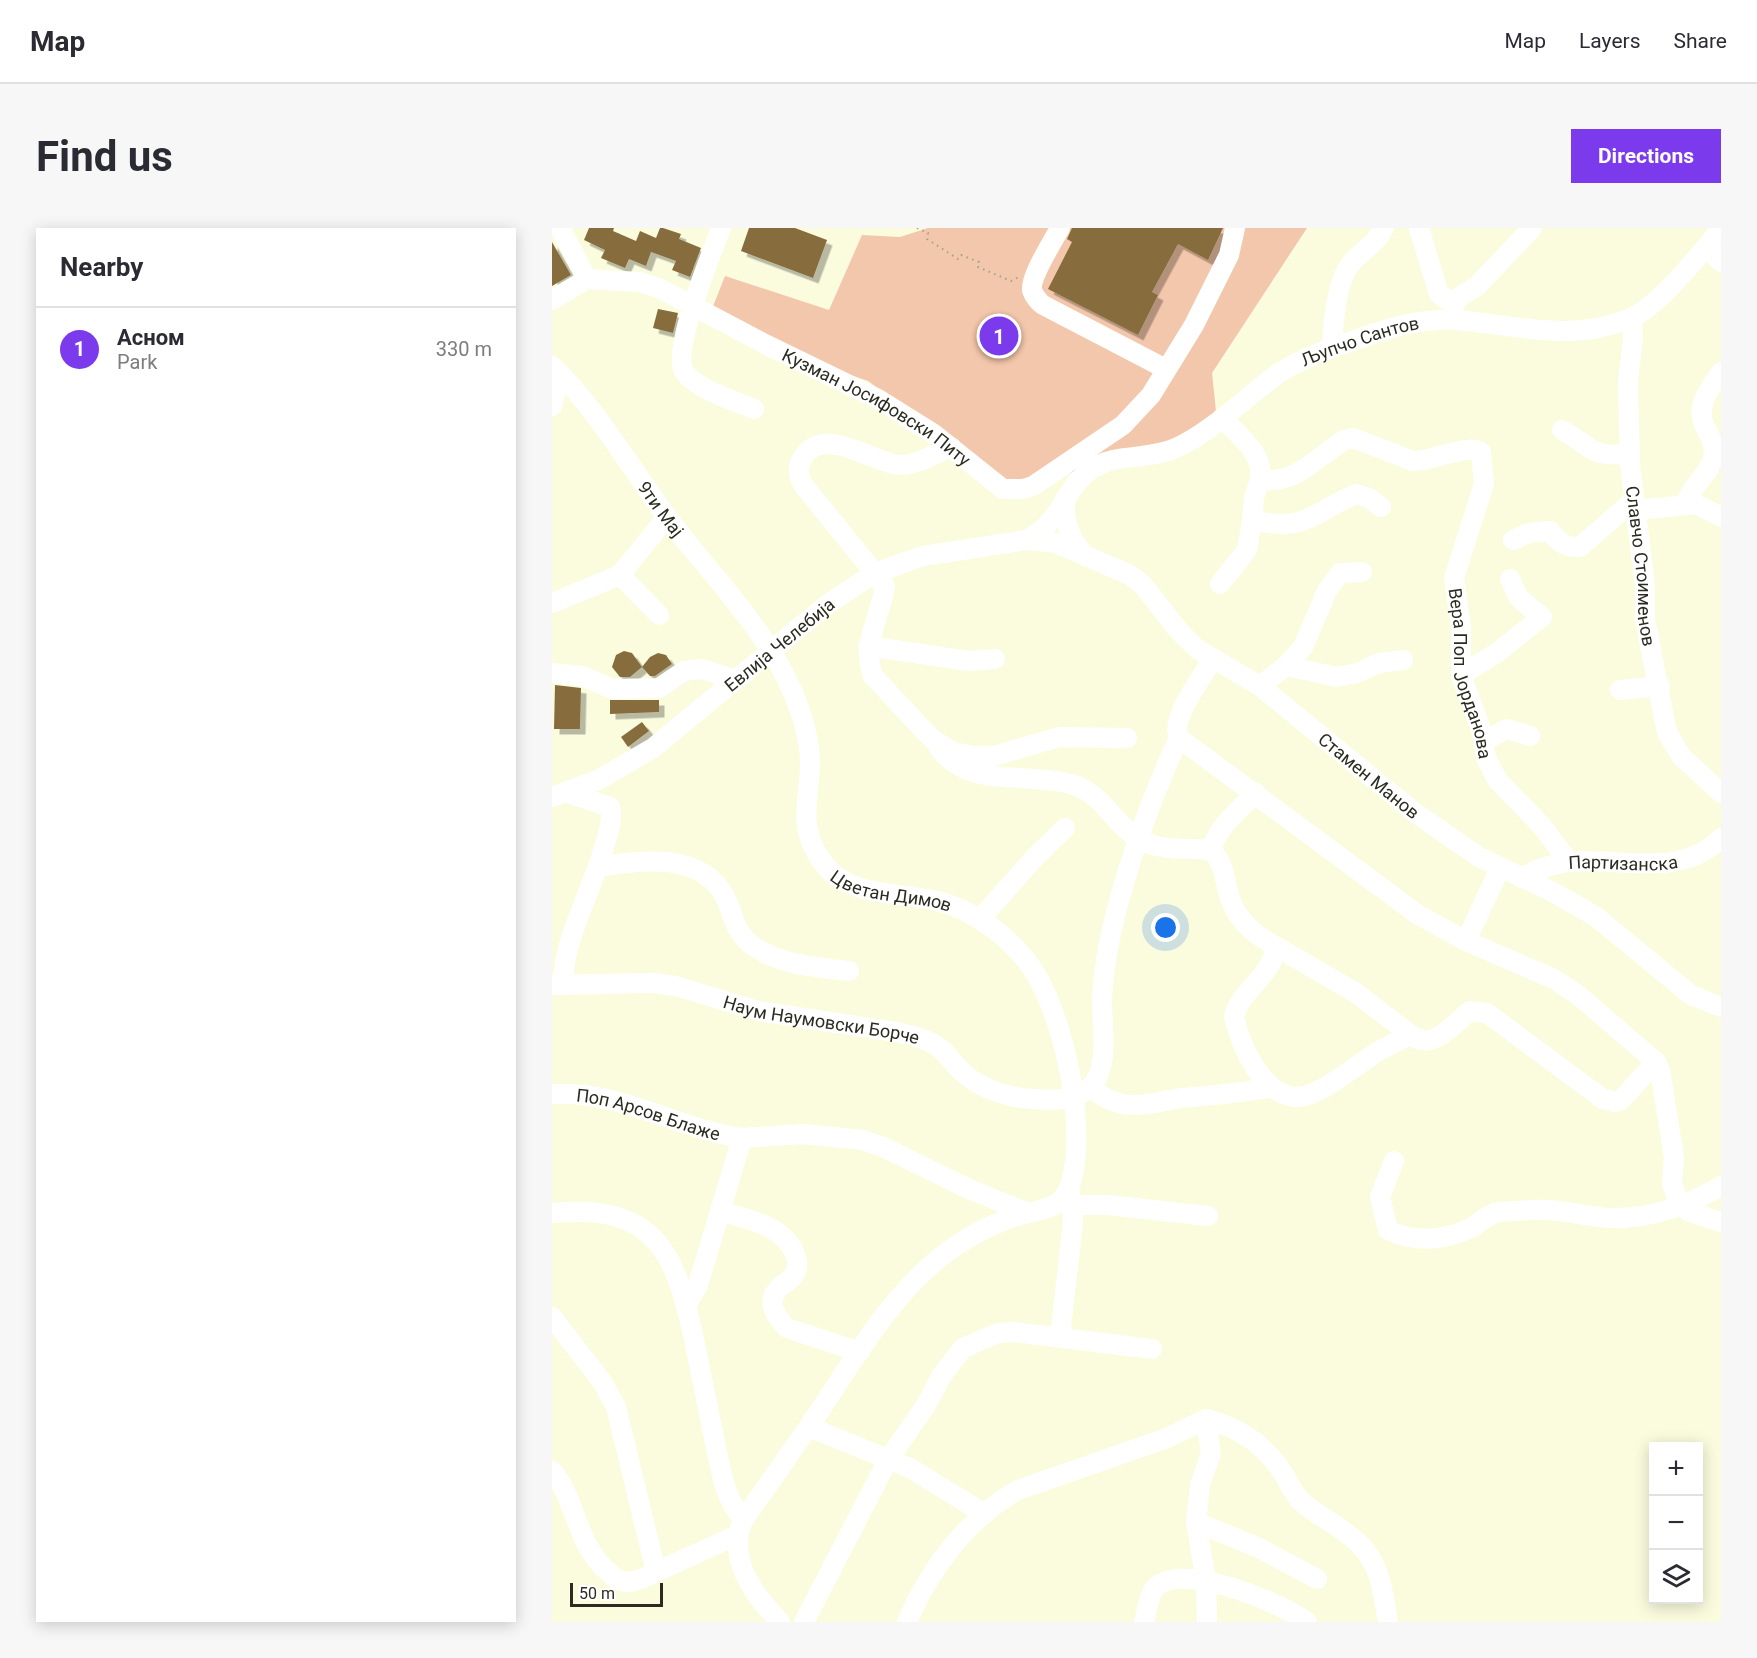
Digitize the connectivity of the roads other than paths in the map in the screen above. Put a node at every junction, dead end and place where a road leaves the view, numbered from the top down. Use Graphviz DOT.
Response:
graph roads {
  1 [pos="561,228"];
  2 [pos="721,228"];
  3 [pos="1060,228"];
  4 [pos="1235,228"];
  5 [pos="1384,228"];
  6 [pos="1419,228"];
  7 [pos="1532,228"];
  8 [pos="1721,229"];
  9 [pos="1706,247"];
  10 [pos="1721,262"];
  11 [pos="587,279"];
  12 [pos="552,300"];
  13 [pos="1455,300"];
  14 [pos="693,305"];
  15 [pos="1632,318"];
  16 [pos="1454,320"];
  17 [pos="1332,348"];
  18 [pos="556,369"];
  19 [pos="1166,369"];
  20 [pos="1721,372"];
  21 [pos="552,406"];
  22 [pos="754,409"];
  23 [pos="1222,418"];
  24 [pos="1562,430"];
  25 [pos="1109,434"];
  26 [pos="951,447"];
  27 [pos="1630,454"];
  28 [pos="1107,460"];
  29 [pos="1260,479"];
  30 [pos="1065,499"];
  31 [pos="1686,504"];
  32 [pos="1636,505"];
  33 [pos="1381,507"];
  34 [pos="667,517"];
  35 [pos="1721,517"];
  36 [pos="1252,520"];
  37 [pos="1027,540"];
  38 [pos="1513,540"];
  39 [pos="1082,552"];
  40 [pos="1362,572"];
  41 [pos="875,573"];
  42 [pos="620,575"];
  43 [pos="1510,579"];
  44 [pos="1220,584"];
  45 [pos="552,603"];
  46 [pos="659,615"];
  47 [pos="868,646"];
  48 [pos="772,650"];
  49 [pos="1213,658"];
  50 [pos="995,659"];
  51 [pos="1403,660"];
  52 [pos="1286,666"];
  53 [pos="552,673"];
  54 [pos="1461,675"];
  55 [pos="736,680"];
  56 [pos="1260,686"];
  57 [pos="1660,686"];
  58 [pos="1620,690"];
  59 [pos="1530,736"];
  60 [pos="1127,738"];
  61 [pos="1179,738"];
  62 [pos="932,739"];
  63 [pos="1483,741"];
  64 [pos="1256,793"];
  65 [pos="1721,793"];
  66 [pos="560,795"];
  67 [pos="1065,828"];
  68 [pos="1721,838"];
  69 [pos="1140,840"];
  70 [pos="1211,850"];
  71 [pos="1569,862"];
  72 [pos="599,867"];
  73 [pos="1500,868"];
  74 [pos="1521,878"];
  75 [pos="980,919"];
  76 [pos="1466,941"];
  77 [pos="1277,947"];
  78 [pos="849,971"];
  79 [pos="558,985"];
  80 [pos="1721,1008"];
  81 [pos="1411,1035"];
  82 [pos="1656,1062"];
  83 [pos="1272,1087"];
  84 [pos="1082,1092"];
  85 [pos="552,1094"];
  86 [pos="742,1138"];
  87 [pos="1394,1161"];
  88 [pos="1721,1186"];
  89 [pos="1071,1196"];
  90 [pos="1682,1205"];
  91 [pos="720,1211"];
  92 [pos="552,1213"];
  93 [pos="1028,1213"];
  94 [pos="1208,1216"];
  95 [pos="1721,1222"];
  96 [pos="687,1304"];
  97 [pos="552,1317"];
  98 [pos="1060,1336"];
  99 [pos="1152,1349"];
  100 [pos="860,1352"];
  101 [pos="1206,1419"];
  102 [pos="809,1427"];
  103 [pos="888,1460"];
  104 [pos="552,1471"];
  105 [pos="983,1513"];
  106 [pos="1196,1522"];
  107 [pos="741,1527"];
  108 [pos="656,1572"];
  109 [pos="1317,1579"];
  110 [pos="1206,1581"];
  111 [pos="780,1622"];
  112 [pos="804,1622"];
  113 [pos="907,1622"];
  114 [pos="1144,1622"];
  115 [pos="1207,1622"];
  116 [pos="1307,1622"];
  117 [pos="1388,1622"];
  1 -- 11 [label="street"];
  2 -- 14 [label="street"];
  3 -- 19 [label="street"];
  4 -- 19 [label="street, Кузман Јосифовски Питу"];
  5 -- 17 [label="street"];
  6 -- 13 [label="street"];
  7 -- 13 [label="street"];
  8 -- 9 [label="street, Љупчо Сантов"];
  9 -- 10 [label="street"];
  9 -- 15 [label="street, Љупчо Сантов"];
  11 -- 12 [label="street"];
  11 -- 14 [label="street, Кузман Јосифовски Питу"];
  13 -- 16 [label="street"];
  14 -- 22 [label="street"];
  14 -- 26 [label="street, Кузман Јосифовски Питу"];
  15 -- 16 [label="street, Љупчо Сантов"];
  15 -- 27 [label="street, Славчо Стоименов"];
  16 -- 17 [label="street, Љупчо Сантов"];
  17 -- 23 [label="street, Љупчо Сантов"];
  18 -- 21 [label="street"];
  18 -- 34 [label="street, 9ти Мај"];
  19 -- 25 [label="street, Кузман Јосифовски Питу"];
  20 -- 31 [label="street"];
  23 -- 28 [label="street, Љупчо Сантов"];
  23 -- 29 [label="street"];
  24 -- 27 [label="street"];
  25 -- 26 [label="street, Кузман Јосифовски Питу"];
  25 -- 28 [label="street"];
  26 -- 41 [label="street"];
  27 -- 32 [label="street, Славчо Стоименов"];
  28 -- 30 [label="street, Љупчо Сантов"];
  29 -- 36 [label="street"];
  29 -- 54 [label="street, Вера Поп Јорданова"];
  30 -- 37 [label="street, Љупчо Сантов"];
  30 -- 39 [label="street"];
  31 -- 32 [label="street"];
  31 -- 35 [label="street"];
  32 -- 38 [label="street"];
  32 -- 57 [label="street, Славчо Стоименов"];
  33 -- 36 [label="street"];
  34 -- 42 [label="street"];
  34 -- 48 [label="street, 9ти Мај"];
  36 -- 44 [label="street"];
  37 -- 39 [label="street, Стамен Манов"];
  37 -- 41 [label="street, Евлија Челебија"];
  39 -- 49 [label="street, Стамен Манов"];
  40 -- 52 [label="street"];
  41 -- 47 [label="street"];
  41 -- 48 [label="street, Евлија Челебија"];
  42 -- 45 [label="street"];
  42 -- 46 [label="street"];
  43 -- 54 [label="street"];
  47 -- 50 [label="street"];
  47 -- 62 [label="street"];
  48 -- 55 [label="street, Евлија Челебија"];
  48 -- 75 [label="street, Цветан Димов"];
  49 -- 56 [label="street, Стамен Манов"];
  49 -- 61 [label="street"];
  51 -- 52 [label="street"];
  52 -- 56 [label="street"];
  53 -- 55 [label="street"];
  54 -- 63 [label="street, Вера Поп Јорданова"];
  55 -- 66 [label="street, Евлија Челебија"];
  56 -- 73 [label="street, Стамен Манов"];
  57 -- 58 [label="street"];
  57 -- 65 [label="street, Славчо Стоименов"];
  59 -- 63 [label="street"];
  60 -- 62 [label="street"];
  61 -- 64 [label="street"];
  61 -- 69 [label="street"];
  62 -- 69 [label="street"];
  63 -- 71 [label="street, Вера Поп Јорданова"];
  64 -- 70 [label="street"];
  64 -- 76 [label="street"];
  66 -- 72 [label="street"];
  67 -- 75 [label="street"];
  68 -- 71 [label="street, Партизанска"];
  69 -- 70 [label="street"];
  69 -- 84 [label="street"];
  70 -- 77 [label="street"];
  71 -- 74 [label="street, Партизанска"];
  72 -- 78 [label="street"];
  72 -- 79 [label="street"];
  73 -- 74 [label="street, Стамен Манов"];
  73 -- 76 [label="street"];
  74 -- 80 [label="street, Стамен Манов"];
  75 -- 84 [label="street, Цветан Димов"];
  76 -- 82 [label="street"];
  77 -- 81 [label="street"];
  77 -- 83 [label="street"];
  79 -- 84 [label="street, Наум Наумовски Борче"];
  81 -- 82 [label="street"];
  81 -- 83 [label="street"];
  82 -- 90 [label="street"];
  83 -- 84 [label="street"];
  84 -- 89 [label="street"];
  85 -- 86 [label="street, Поп Арсов Блаже"];
  86 -- 91 [label="street"];
  86 -- 93 [label="street, Поп Арсов Блаже"];
  87 -- 90 [label="street"];
  88 -- 90 [label="street"];
  89 -- 93 [label="street"];
  89 -- 94 [label="street"];
  89 -- 98 [label="street"];
  90 -- 95 [label="street"];
  91 -- 96 [label="street"];
  91 -- 100 [label="street"];
  92 -- 96 [label="street"];
  93 -- 100 [label="street"];
  96 -- 107 [label="street"];
  97 -- 108 [label="street"];
  98 -- 99 [label="street"];
  98 -- 103 [label="street"];
  100 -- 102 [label="street"];
  101 -- 105 [label="street"];
  101 -- 106 [label="street"];
  101 -- 117 [label="street"];
  102 -- 103 [label="street"];
  102 -- 107 [label="street"];
  103 -- 105 [label="street"];
  103 -- 112 [label="street"];
  104 -- 108 [label="street"];
  105 -- 113 [label="street"];
  106 -- 109 [label="street"];
  106 -- 110 [label="street"];
  107 -- 108 [label="street"];
  107 -- 111 [label="street"];
  110 -- 114 [label="street"];
  110 -- 115 [label="street"];
  110 -- 116 [label="street"];
}
